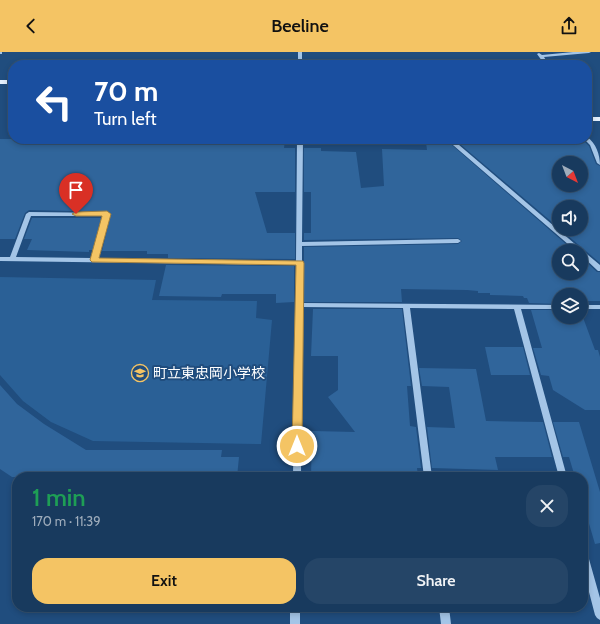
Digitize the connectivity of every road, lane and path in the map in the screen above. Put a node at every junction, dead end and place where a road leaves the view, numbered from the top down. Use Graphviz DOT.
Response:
graph roads {
  1 [pos="589,52"];
  2 [pos="539,54"];
  3 [pos="300,144"];
  4 [pos="455,144"];
  5 [pos="591,144"];
  6 [pos="600,163"];
  7 [pos="458,241"];
  8 [pos="299,244"];
  9 [pos="571,244"];
  10 [pos="588,258"];
  11 [pos="0,259"];
  12 [pos="12,259"];
  13 [pos="95,260"];
  14 [pos="300,263"];
  15 [pos="600,268"];
  16 [pos="299,305"];
  17 [pos="406,306"];
  18 [pos="518,307"];
  19 [pos="552,307"];
  20 [pos="588,307"];
  21 [pos="600,307"];
  22 [pos="297,472"];
  23 [pos="427,472"];
  24 [pos="562,472"];
  25 [pos="588,571"];
  26 [pos="295,612"];
  27 [pos="445,612"];
  28 [pos="600,615"];
  29 [pos="295,624"];
  30 [pos="446,624"];
  1 -- 2 [label="street"];
  3 -- 8 [label="street"];
  4 -- 9 [label="street"];
  5 -- 6 [label="street"];
  7 -- 8 [label="street"];
  8 -- 14 [label="street"];
  10 -- 15 [label="street"];
  11 -- 12 [label="street"];
  12 -- 13 [label="street"];
  12 -- 13 [label="street"];
  13 -- 14 [label="street"];
  14 -- 16 [label="street"];
  16 -- 17 [label="street"];
  16 -- 22 [label="street"];
  17 -- 18 [label="street"];
  17 -- 23 [label="street"];
  18 -- 19 [label="street"];
  18 -- 24 [label="street"];
  20 -- 21 [label="street"];
  25 -- 28 [label="street"];
  26 -- 29 [label="street"];
  27 -- 30 [label="street"];
}
